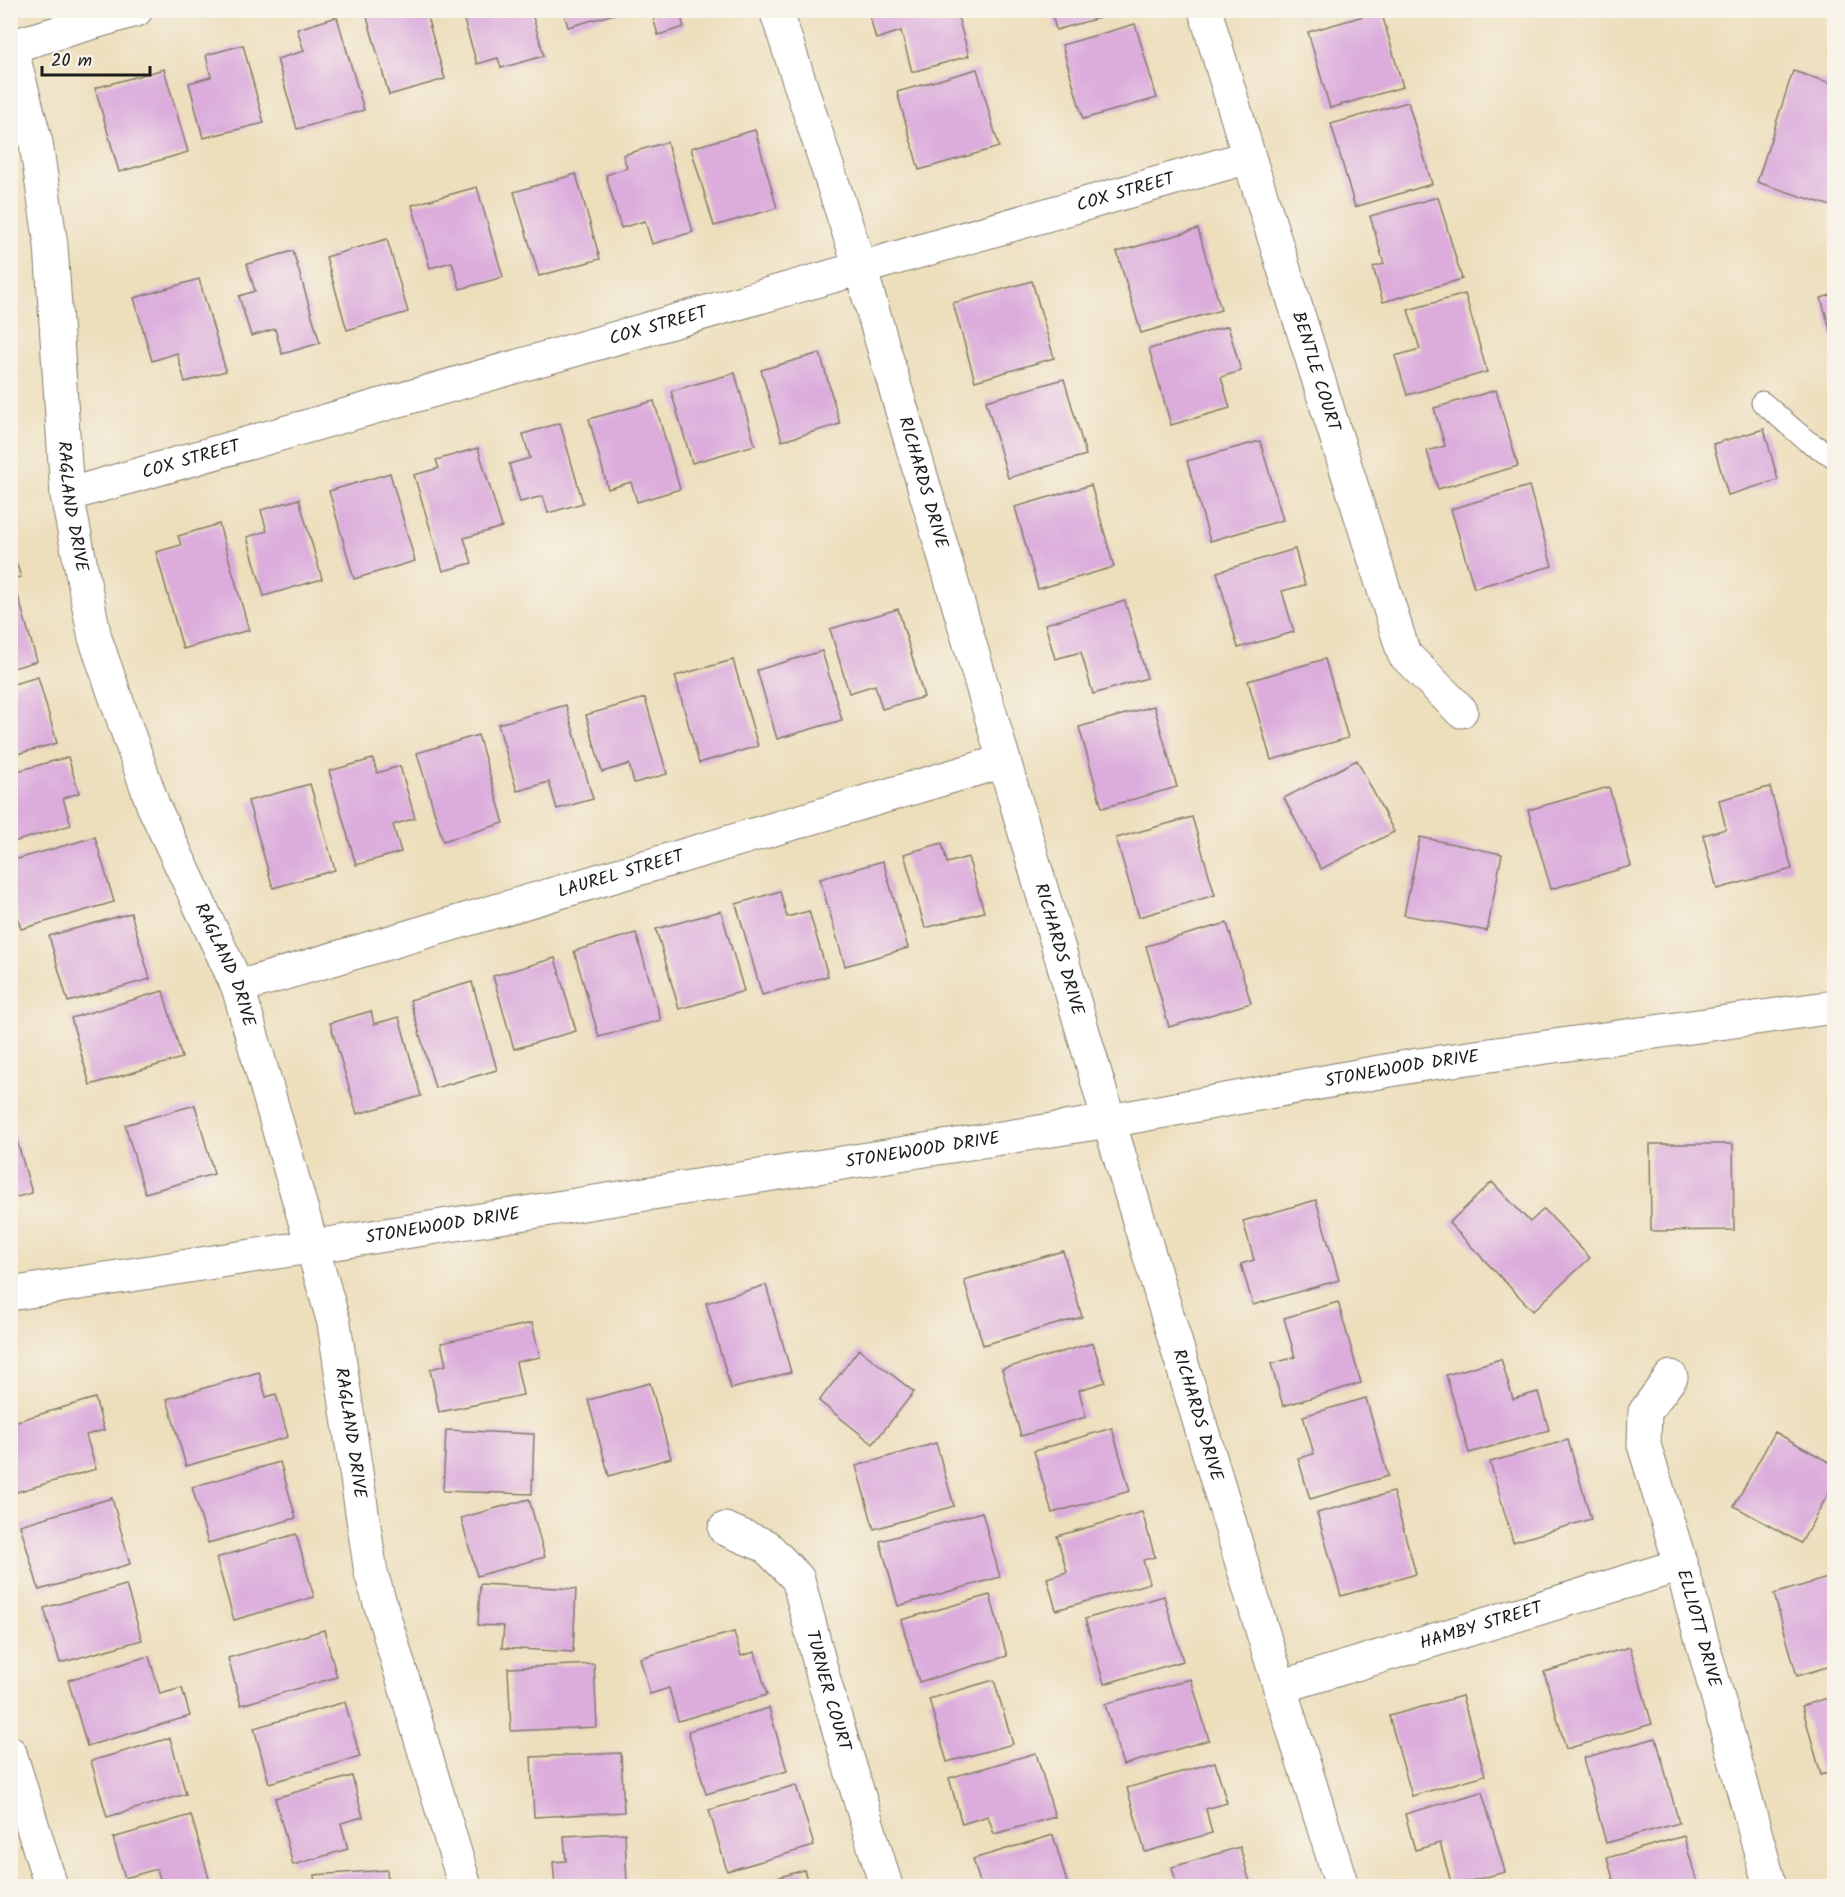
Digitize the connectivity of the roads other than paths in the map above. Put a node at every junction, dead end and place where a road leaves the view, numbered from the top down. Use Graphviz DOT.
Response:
graph roads {
  1 [pos="136,10"];
  2 [pos="776,10"];
  3 [pos="1205,10"];
  4 [pos="11,45"];
  5 [pos="1249,157"];
  6 [pos="860,267"];
  7 [pos="1762,402"];
  8 [pos="1834,457"];
  9 [pos="67,495"];
  10 [pos="1461,711"];
  11 [pos="1004,761"];
  12 [pos="238,987"];
  13 [pos="1834,1007"];
  14 [pos="1109,1121"];
  15 [pos="312,1247"];
  16 [pos="10,1294"];
  17 [pos="1671,1377"];
  18 [pos="725,1529"];
  19 [pos="1681,1565"];
  20 [pos="1280,1686"];
  21 [pos="10,1753"];
  22 [pos="51,1887"];
  23 [pos="465,1887"];
  24 [pos="886,1887"];
  25 [pos="1341,1887"];
  26 [pos="1770,1887"];
  1 -- 4 [label="street"];
  2 -- 6 [label="street, RICHARDS DRIVE"];
  3 -- 5 [label="street, BENTLE COURT"];
  4 -- 9 [label="street, RAGLAND DRIVE"];
  5 -- 6 [label="street, COX STREET"];
  5 -- 10 [label="street, BENTLE COURT"];
  6 -- 9 [label="street, COX STREET"];
  6 -- 11 [label="street, RICHARDS DRIVE"];
  7 -- 8 [label="lane"];
  9 -- 12 [label="street, RAGLAND DRIVE"];
  11 -- 12 [label="street, LAUREL STREET"];
  11 -- 14 [label="street, RICHARDS DRIVE"];
  12 -- 15 [label="street, RAGLAND DRIVE"];
  13 -- 14 [label="street, STONEWOOD DRIVE"];
  14 -- 15 [label="street, STONEWOOD DRIVE"];
  14 -- 20 [label="street, RICHARDS DRIVE"];
  15 -- 16 [label="street, STONEWOOD DRIVE"];
  15 -- 23 [label="street, RAGLAND DRIVE"];
  17 -- 19 [label="street, ELLIOTT DRIVE"];
  18 -- 24 [label="street, TURNER COURT"];
  19 -- 20 [label="street, HAMBY STREET"];
  19 -- 26 [label="street, ELLIOTT DRIVE"];
  20 -- 25 [label="street, RICHARDS DRIVE"];
  21 -- 22 [label="street"];
}
